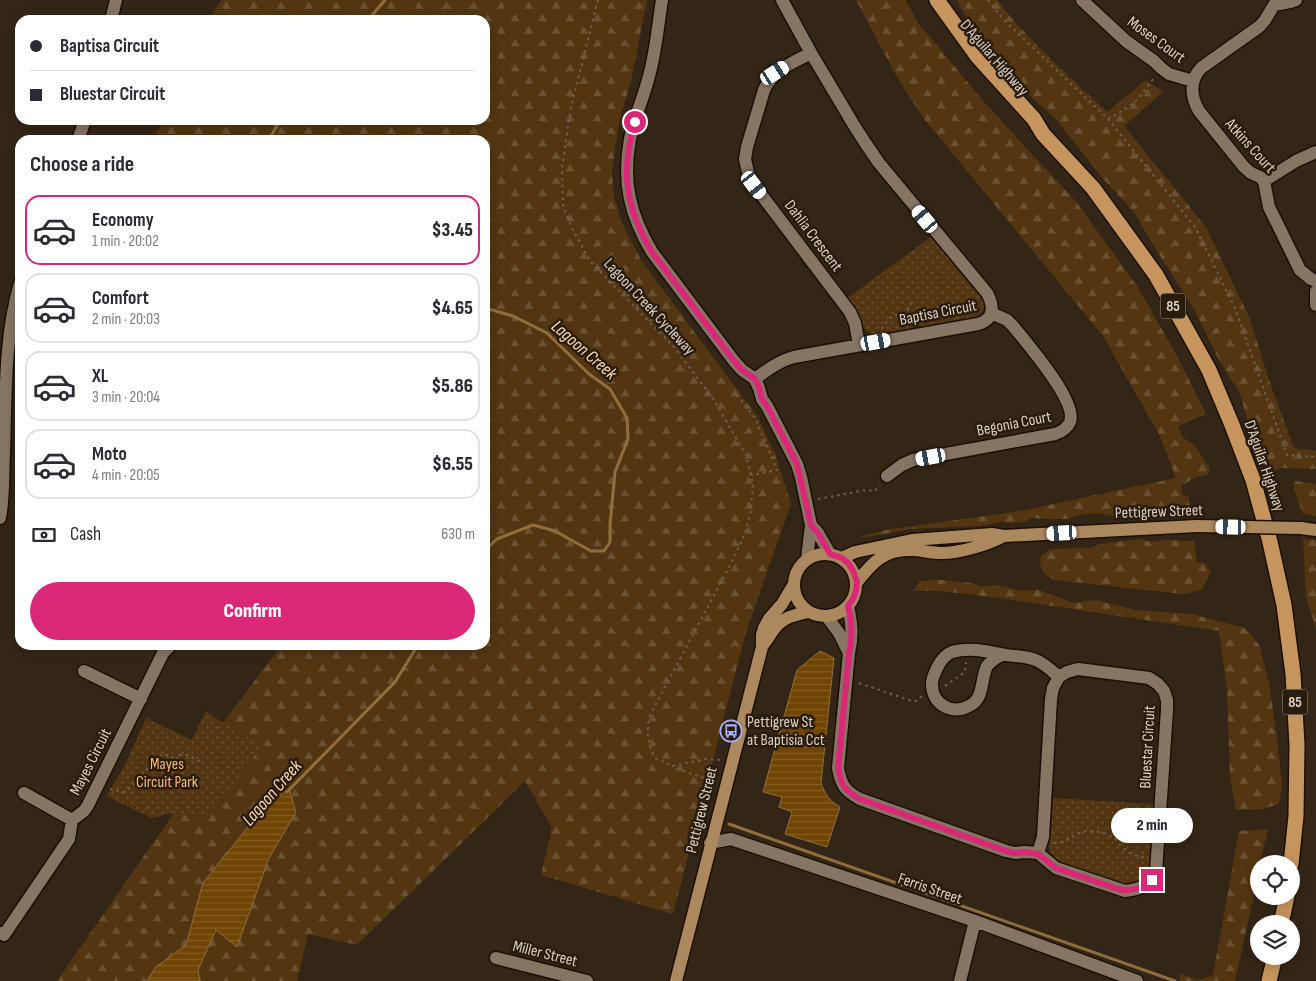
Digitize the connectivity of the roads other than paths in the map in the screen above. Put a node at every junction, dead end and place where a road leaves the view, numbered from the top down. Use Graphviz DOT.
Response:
graph roads {
  1 [pos="116,0"];
  2 [pos="662,0"];
  3 [pos="782,0"];
  4 [pos="925,0"];
  5 [pos="937,0"];
  6 [pos="1082,0"];
  7 [pos="1296,0"];
  8 [pos="1271,2"];
  9 [pos="112,15"];
  10 [pos="811,53"];
  11 [pos="1193,81"];
  12 [pos="1044,134"];
  13 [pos="1316,152"];
  14 [pos="1264,181"];
  15 [pos="1316,281"];
  16 [pos="1316,291"];
  17 [pos="15,304"];
  18 [pos="1316,305"];
  19 [pos="991,313"];
  20 [pos="859,345"];
  21 [pos="4,348"];
  22 [pos="755,379"];
  23 [pos="887,476"];
  24 [pos="0,518"];
  25 [pos="811,525"];
  26 [pos="1316,530"];
  27 [pos="1004,536"];
  28 [pos="836,556"];
  29 [pos="807,560"];
  30 [pos="857,582"];
  31 [pos="794,584"];
  32 [pos="848,606"];
  33 [pos="808,612"];
  34 [pos="828,616"];
  35 [pos="762,646"];
  36 [pos="166,650"];
  37 [pos="849,653"];
  38 [pos="1002,655"];
  39 [pos="84,671"];
  40 [pos="1059,677"];
  41 [pos="141,699"];
  42 [pos="24,793"];
  43 [pos="72,820"];
  44 [pos="710,844"];
  45 [pos="1040,848"];
  46 [pos="1292,855"];
  47 [pos="975,921"];
  48 [pos="1,936"];
  49 [pos="496,958"];
  50 [pos="1273,965"];
  51 [pos="587,981"];
  52 [pos="676,981"];
  53 [pos="960,981"];
  54 [pos="1138,981"];
  55 [pos="1269,981"];
  1 -- 9 [label="street"];
  2 -- 22 [label="street"];
  3 -- 10 [label="street, Baptisa Circuit"];
  4 -- 12 [label="highway, D'Aguilar Highway / 85"];
  5 -- 12 [label="highway, D'Aguilar Highway / 85"];
  6 -- 11 [label="street, Moses Court"];
  7 -- 8 [label="street"];
  8 -- 11 [label="street"];
  10 -- 19 [label="street, Baptisa Circuit"];
  10 -- 20 [label="street, Dahlia Crescent"];
  11 -- 14 [label="street, Atkins Court"];
  12 -- 46 [label="highway, D'Aguilar Highway / 85"];
  13 -- 14 [label="street"];
  14 -- 15 [label="street, Atkins Court"];
  16 -- 18 [label="street"];
  17 -- 21 [label="street"];
  19 -- 20 [label="street, Baptisa Circuit"];
  19 -- 23 [label="street, Begonia Court"];
  20 -- 22 [label="street, Baptisa Circuit"];
  21 -- 24 [label="street"];
  22 -- 25 [label="street"];
  25 -- 28 [label="street"];
  25 -- 29 [label="street"];
  26 -- 27 [label="main road, Pettigrew Street, bridge"];
  27 -- 28 [label="main road, Pettigrew Street"];
  27 -- 30 [label="main road, Pettigrew Street"];
  28 -- 29 [label="main road"];
  28 -- 30 [label="main road"];
  29 -- 31 [label="main road"];
  30 -- 32 [label="main road"];
  31 -- 33 [label="main road"];
  31 -- 35 [label="main road, Pettigrew Street"];
  32 -- 34 [label="main road"];
  32 -- 37 [label="street"];
  33 -- 34 [label="main road"];
  33 -- 35 [label="main road, Pettigrew Street"];
  34 -- 37 [label="street"];
  35 -- 44 [label="main road, Pettigrew Street"];
  36 -- 41 [label="street, Mayes Circuit"];
  37 -- 45 [label="street"];
  38 -- 38 [label="street"];
  38 -- 40 [label="street"];
  39 -- 41 [label="street"];
  40 -- 45 [label="street"];
  40 -- 45 [label="street, Bluestar Circuit"];
  41 -- 43 [label="street, Mayes Circuit"];
  42 -- 43 [label="street"];
  43 -- 48 [label="street, Mayes Circuit"];
  44 -- 47 [label="street, Ferris Street"];
  44 -- 52 [label="main road, Pettigrew Street"];
  47 -- 53 [label="street"];
  47 -- 54 [label="street, Ferris Street"];
  49 -- 51 [label="street, Miller Street"];
  50 -- 55 [label="highway"];
}
